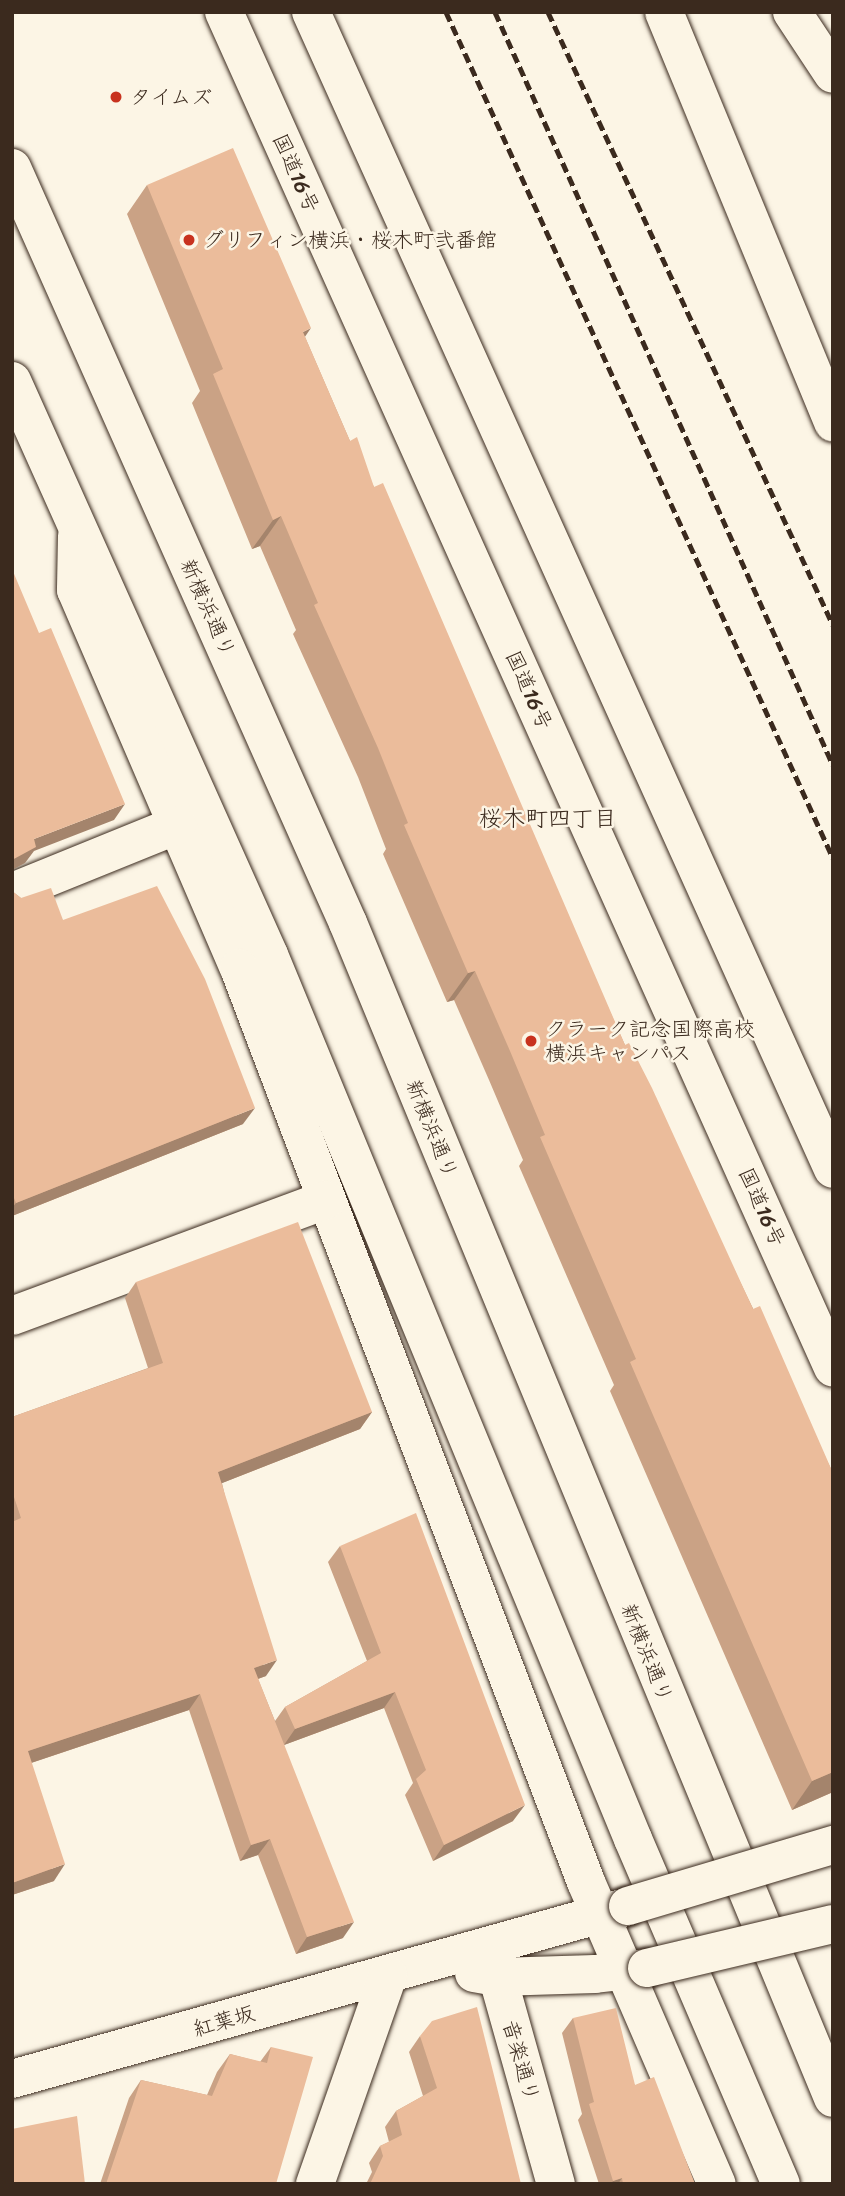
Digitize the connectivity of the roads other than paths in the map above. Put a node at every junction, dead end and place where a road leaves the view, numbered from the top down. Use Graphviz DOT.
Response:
graph roads {
  1 [pos="224,12"];
  2 [pos="311,12"];
  3 [pos="664,12"];
  4 [pos="792,12"];
  5 [pos="833,74"];
  6 [pos="12,167"];
  7 [pos="17,403"];
  8 [pos="833,423"];
  9 [pos="78,526"];
  10 [pos="177,825"];
  11 [pos="12,892"];
  12 [pos="833,1169"];
  13 [pos="326,1200"];
  14 [pos="12,1316"];
  15 [pos="833,1368"];
  16 [pos="833,1844"];
  17 [pos="614,1910"];
  18 [pos="833,1924"];
  19 [pos="468,1964"];
  20 [pos="636,1970"];
  21 [pos="387,1975"];
  22 [pos="12,2079"];
  23 [pos="833,2098"];
  24 [pos="315,2184"];
  25 [pos="556,2184"];
  26 [pos="717,2184"];
  27 [pos="781,2184"];
  1 -- 15 [label="main road, 国道16号"];
  2 -- 12 [label="main road"];
  3 -- 8 [label="main road"];
  4 -- 5 [label="main road"];
  6 -- 23 [label="main road, 新横浜通り"];
  7 -- 9 [label="main road"];
  9 -- 10 [label="main road"];
  9 -- 27 [label="main road"];
  10 -- 11 [label="main road"];
  10 -- 13 [label="main road"];
  13 -- 14 [label="main road"];
  13 -- 17 [label="main road"];
  16 -- 17 [label="main road, bridge"];
  17 -- 19 [label="main road"];
  17 -- 20 [label="main road"];
  18 -- 20 [label="main road, bridge"];
  19 -- 20 [label="main road"];
  19 -- 21 [label="main road, 紅葉坂"];
  19 -- 25 [label="main road, 音楽通り"];
  20 -- 26 [label="main road"];
  21 -- 22 [label="main road, 紅葉坂"];
  21 -- 24 [label="main road"];
}
